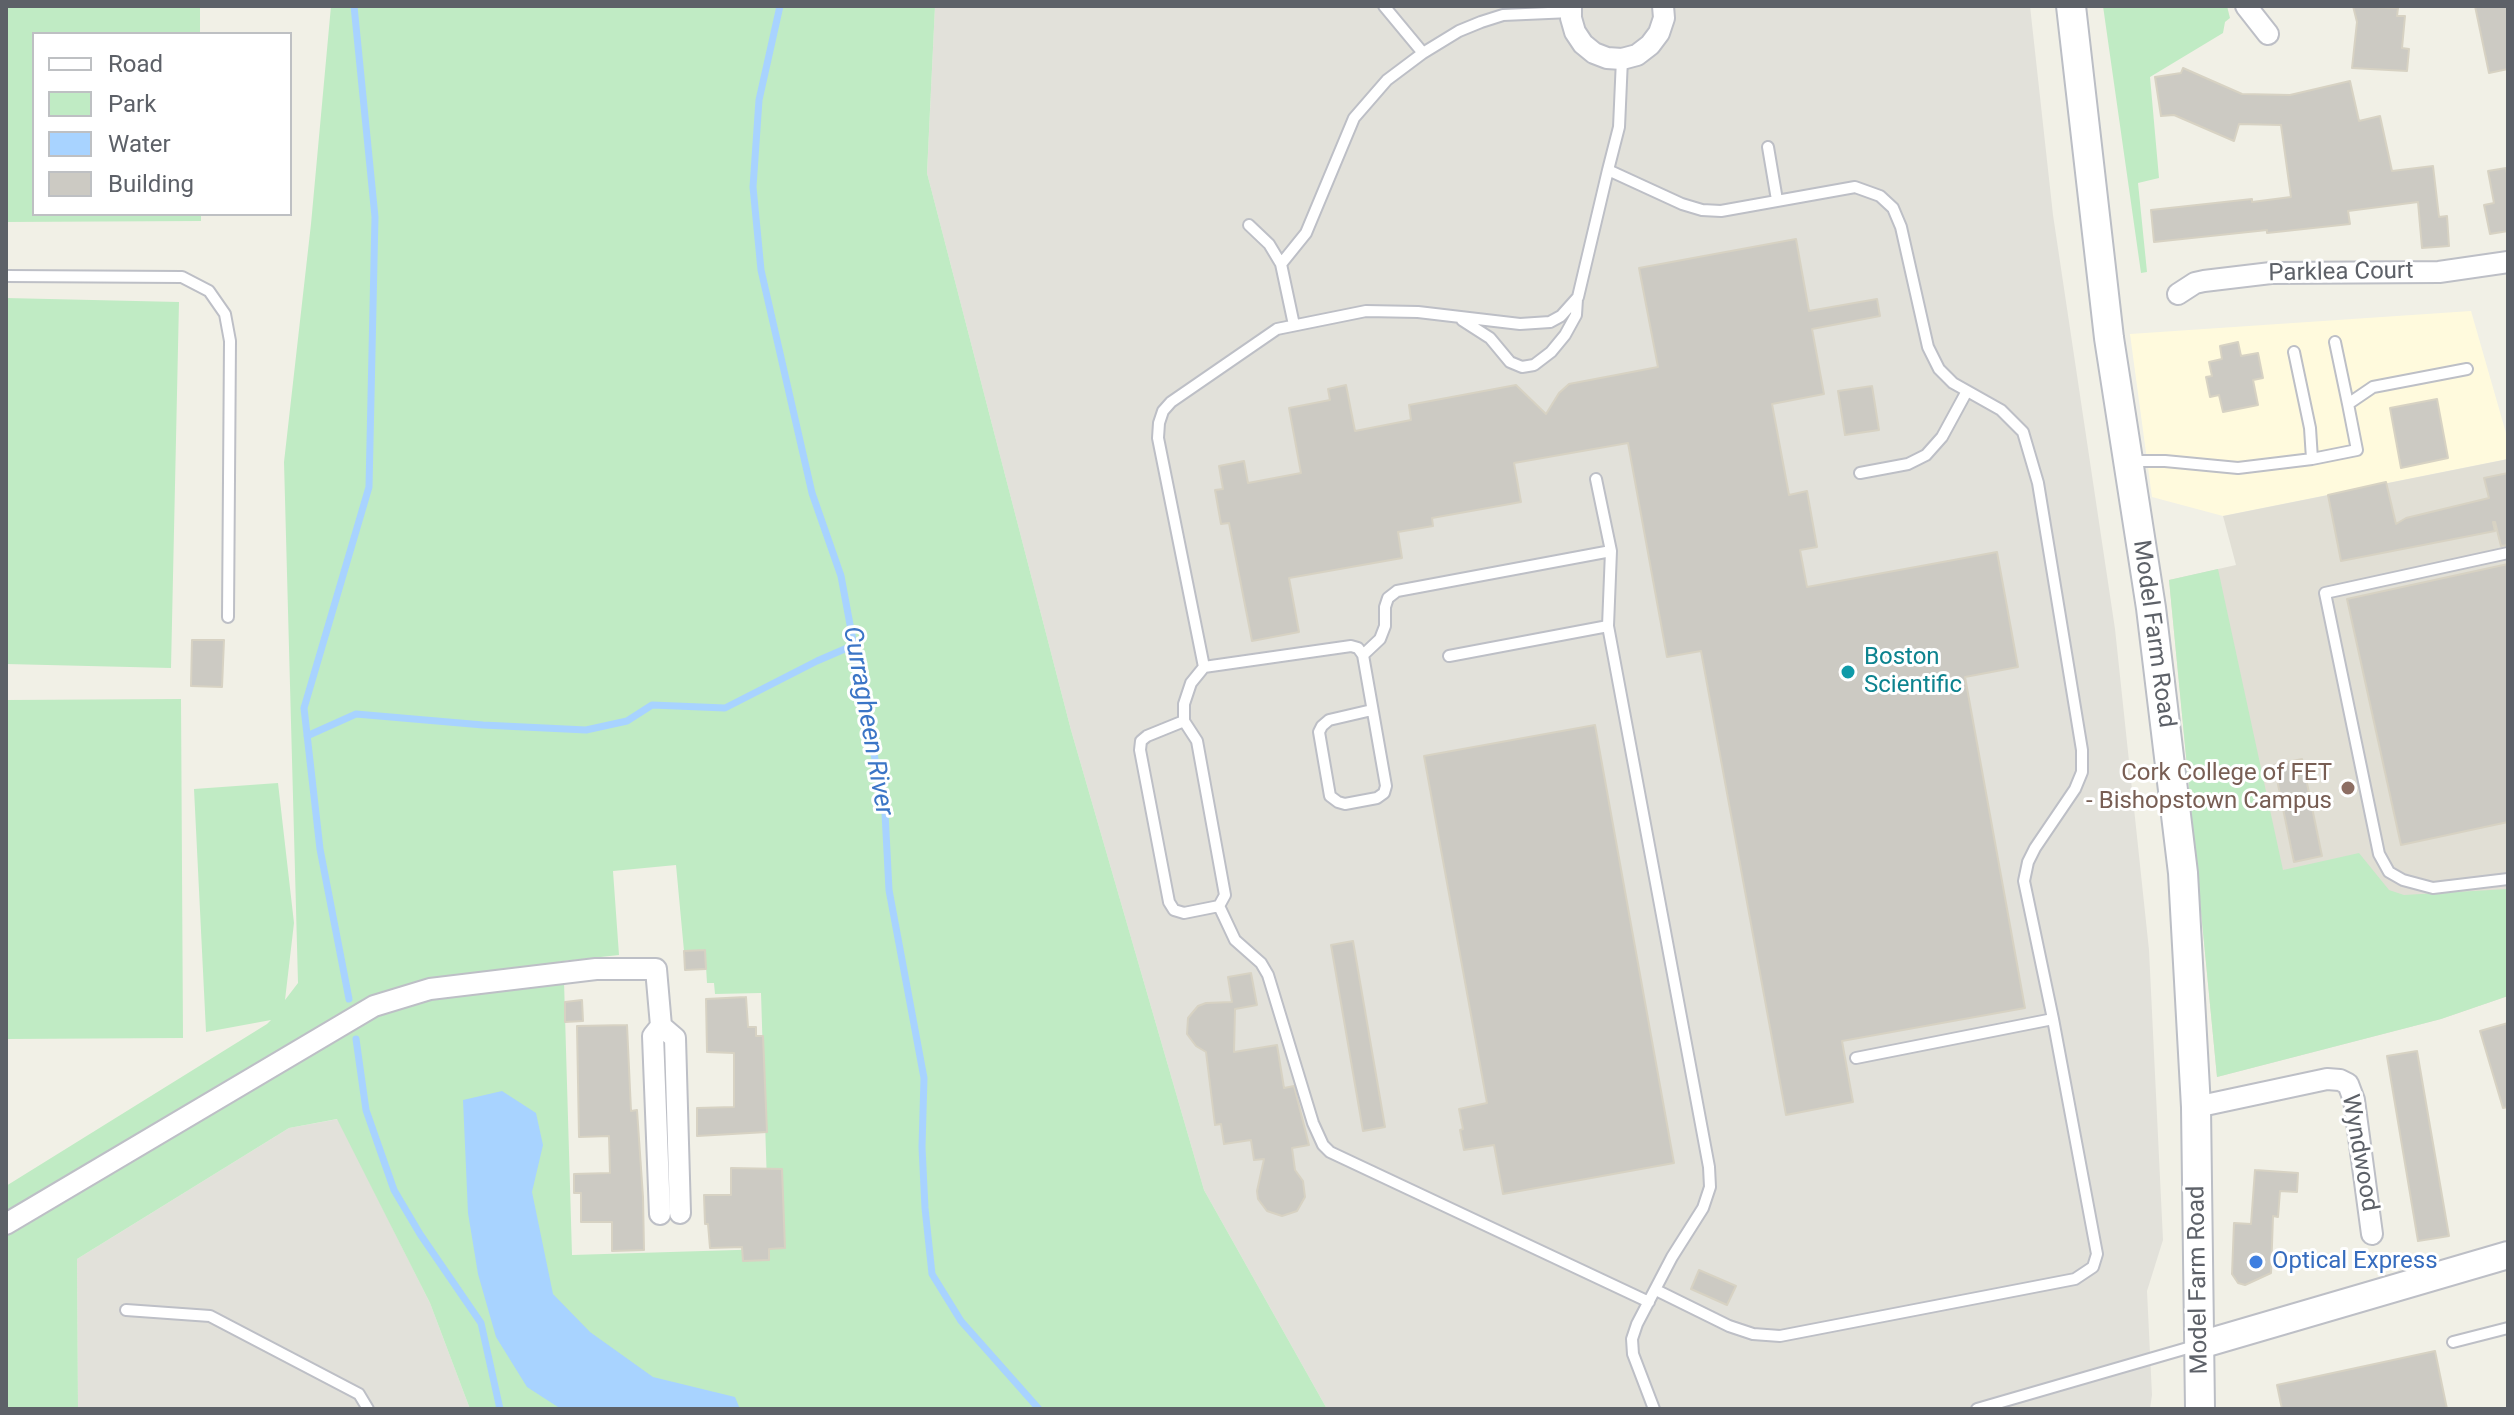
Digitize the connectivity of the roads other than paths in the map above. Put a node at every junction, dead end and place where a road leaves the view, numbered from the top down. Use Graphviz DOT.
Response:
graph roads {
  1 [pos="1384,6"];
  2 [pos="1663,6"];
  3 [pos="2071,6"];
  4 [pos="2246,6"];
  5 [pos="1571,9"];
  6 [pos="2268,34"];
  7 [pos="1423,53"];
  8 [pos="1622,59"];
  9 [pos="1768,147"];
  10 [pos="1608,170"];
  11 [pos="1777,200"];
  12 [pos="1249,225"];
  13 [pos="2508,262"];
  14 [pos="1281,264"];
  15 [pos="6,276"];
  16 [pos="2178,294"];
  17 [pos="1578,297"];
  18 [pos="1456,317"];
  19 [pos="1294,325"];
  20 [pos="2335,342"];
  21 [pos="2294,352"];
  22 [pos="2467,369"];
  23 [pos="1967,391"];
  24 [pos="2348,404"];
  25 [pos="2312,459"];
  26 [pos="2128,461"];
  27 [pos="1860,473"];
  28 [pos="1596,479"];
  29 [pos="1611,551"];
  30 [pos="2508,553"];
  31 [pos="228,617"];
  32 [pos="1608,626"];
  33 [pos="1363,655"];
  34 [pos="1449,656"];
  35 [pos="1204,667"];
  36 [pos="1372,710"];
  37 [pos="1184,721"];
  38 [pos="2508,879"];
  39 [pos="1219,906"];
  40 [pos="2053,1019"];
  41 [pos="1856,1058"];
  42 [pos="2196,1107"];
  43 [pos="670,1214"];
  44 [pos="6,1224"];
  45 [pos="2372,1234"];
  46 [pos="2508,1255"];
  47 [pos="1656,1290"];
  48 [pos="1649,1302"];
  49 [pos="126,1310"];
  50 [pos="2508,1328"];
  51 [pos="2453,1342"];
  52 [pos="2200,1345"];
  53 [pos="368,1409"];
  54 [pos="1654,1409"];
  55 [pos="1977,1409"];
  56 [pos="2200,1409"];
  1 -- 7 [label="lane"];
  2 -- 8 [label="street"];
  3 -- 26 [label="main road, Model Farm Road"];
  4 -- 6 [label="street"];
  5 -- 7 [label="lane"];
  5 -- 8 [label="street"];
  7 -- 14 [label="lane"];
  8 -- 10 [label="lane"];
  9 -- 11 [label="lane"];
  10 -- 11 [label="lane"];
  10 -- 17 [label="lane"];
  11 -- 23 [label="lane"];
  12 -- 14 [label="lane"];
  13 -- 16 [label="street, Parklea Court"];
  14 -- 19 [label="lane"];
  15 -- 31 [label="lane"];
  17 -- 18 [label="lane"];
  17 -- 18 [label="lane"];
  18 -- 19 [label="lane"];
  19 -- 35 [label="lane"];
  20 -- 24 [label="lane"];
  21 -- 25 [label="lane"];
  22 -- 24 [label="lane"];
  23 -- 27 [label="lane"];
  23 -- 40 [label="lane"];
  24 -- 25 [label="lane"];
  25 -- 26 [label="lane"];
  26 -- 42 [label="main road, Model Farm Road"];
  28 -- 29 [label="lane"];
  29 -- 32 [label="lane"];
  29 -- 33 [label="lane"];
  30 -- 38 [label="lane"];
  32 -- 34 [label="lane"];
  32 -- 47 [label="lane"];
  33 -- 35 [label="lane"];
  33 -- 36 [label="lane"];
  35 -- 37 [label="lane"];
  36 -- 36 [label="lane"];
  37 -- 39 [label="lane"];
  37 -- 39 [label="lane"];
  39 -- 48 [label="lane"];
  40 -- 41 [label="lane"];
  40 -- 47 [label="lane"];
  42 -- 45 [label="street, Wyndwood"];
  42 -- 52 [label="main road, Model Farm Road"];
  43 -- 44 [label="street"];
  46 -- 52 [label="street"];
  47 -- 48 [label="lane"];
  48 -- 54 [label="lane"];
  49 -- 53 [label="lane"];
  50 -- 51 [label="lane"];
  52 -- 55 [label="lane"];
  52 -- 56 [label="main road, Model Farm Road"];
}
